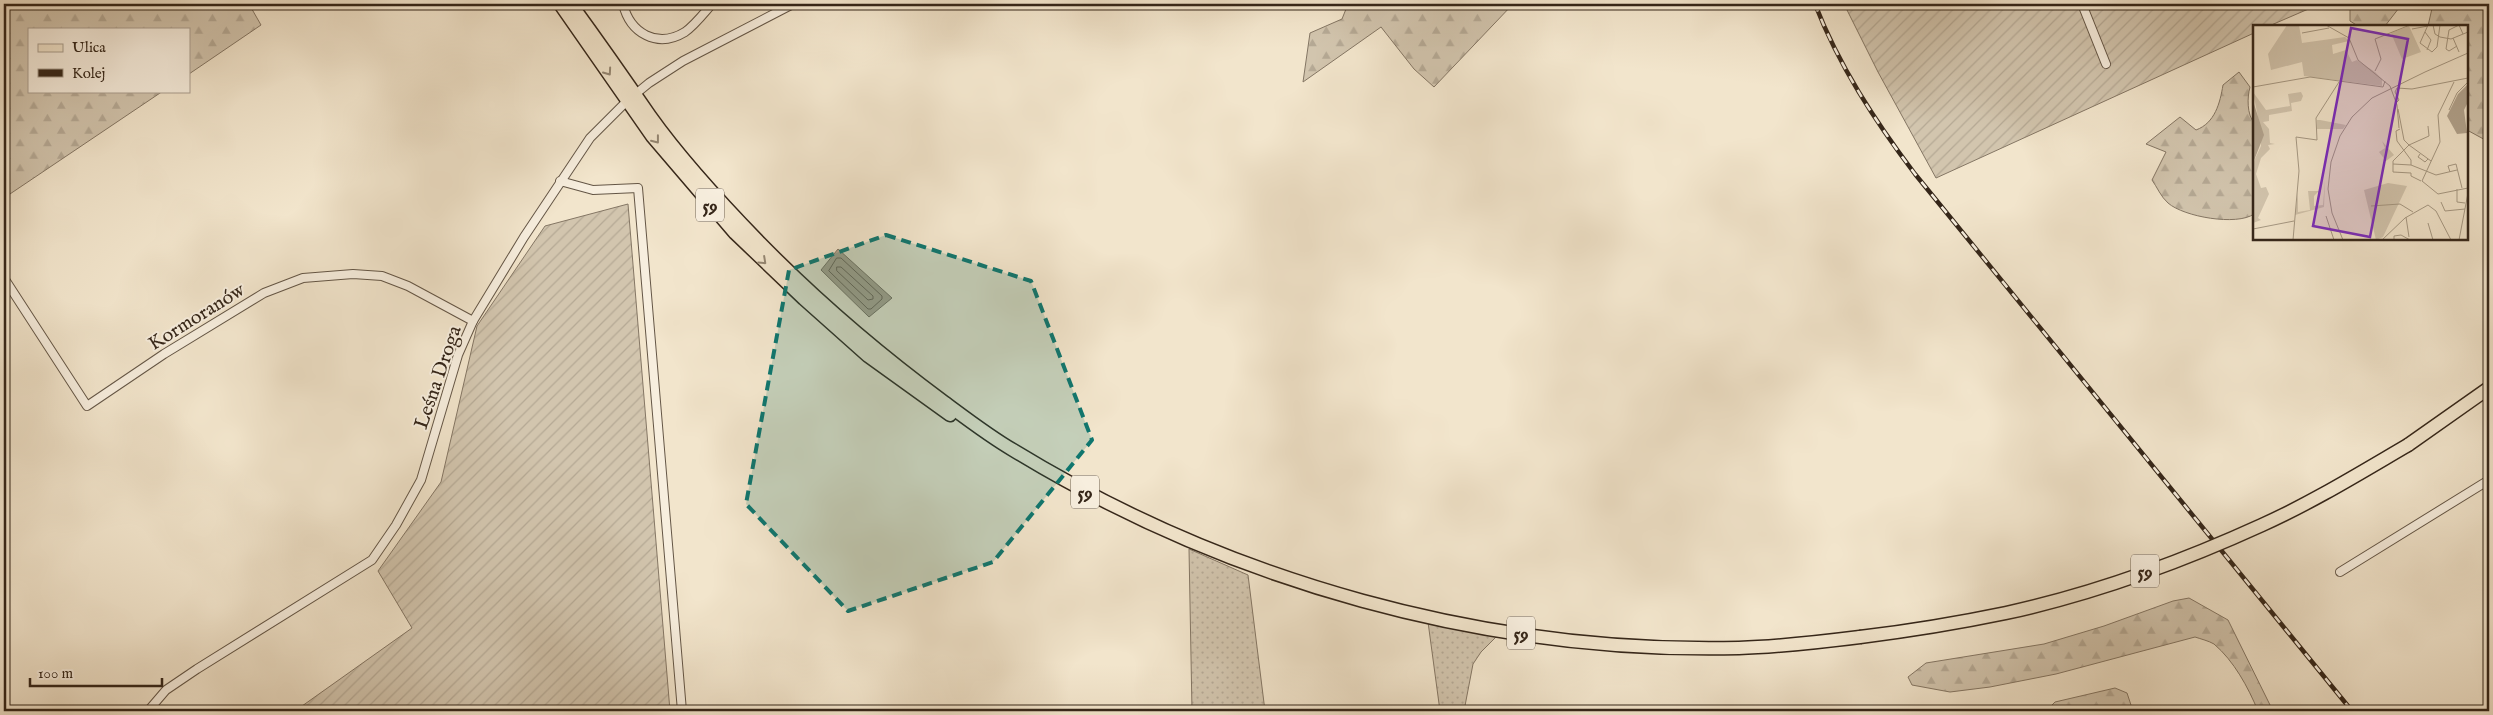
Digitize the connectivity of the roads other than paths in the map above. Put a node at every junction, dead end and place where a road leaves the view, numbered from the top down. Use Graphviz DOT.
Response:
graph roads {
  1 [pos="560,4"];
  2 [pos="572,4"];
  3 [pos="623,4"];
  4 [pos="712,4"];
  5 [pos="793,4"];
  6 [pos="2082,4"];
  7 [pos="2106,64"];
  8 [pos="631,97"];
  9 [pos="560,181"];
  10 [pos="4,278"];
  11 [pos="473,320"];
  12 [pos="2489,388"];
  13 [pos="2489,480"];
  14 [pos="2340,572"];
  15 [pos="148,711"];
  16 [pos="682,711"];
  1 -- 8 [label="main road, 59, one-way"];
  2 -- 8 [label="main road, 59"];
  3 -- 4 [label="street"];
  5 -- 8 [label="street, Leśna Droga"];
  6 -- 7 [label="street"];
  8 -- 9 [label="street, Leśna Droga"];
  8 -- 12 [label="main road, 59, bridge"];
  9 -- 11 [label="street, Leśna Droga"];
  9 -- 16 [label="street"];
  10 -- 11 [label="street, Kormoranów"];
  11 -- 15 [label="street, Leśna Droga"];
  13 -- 14 [label="street"];
}
